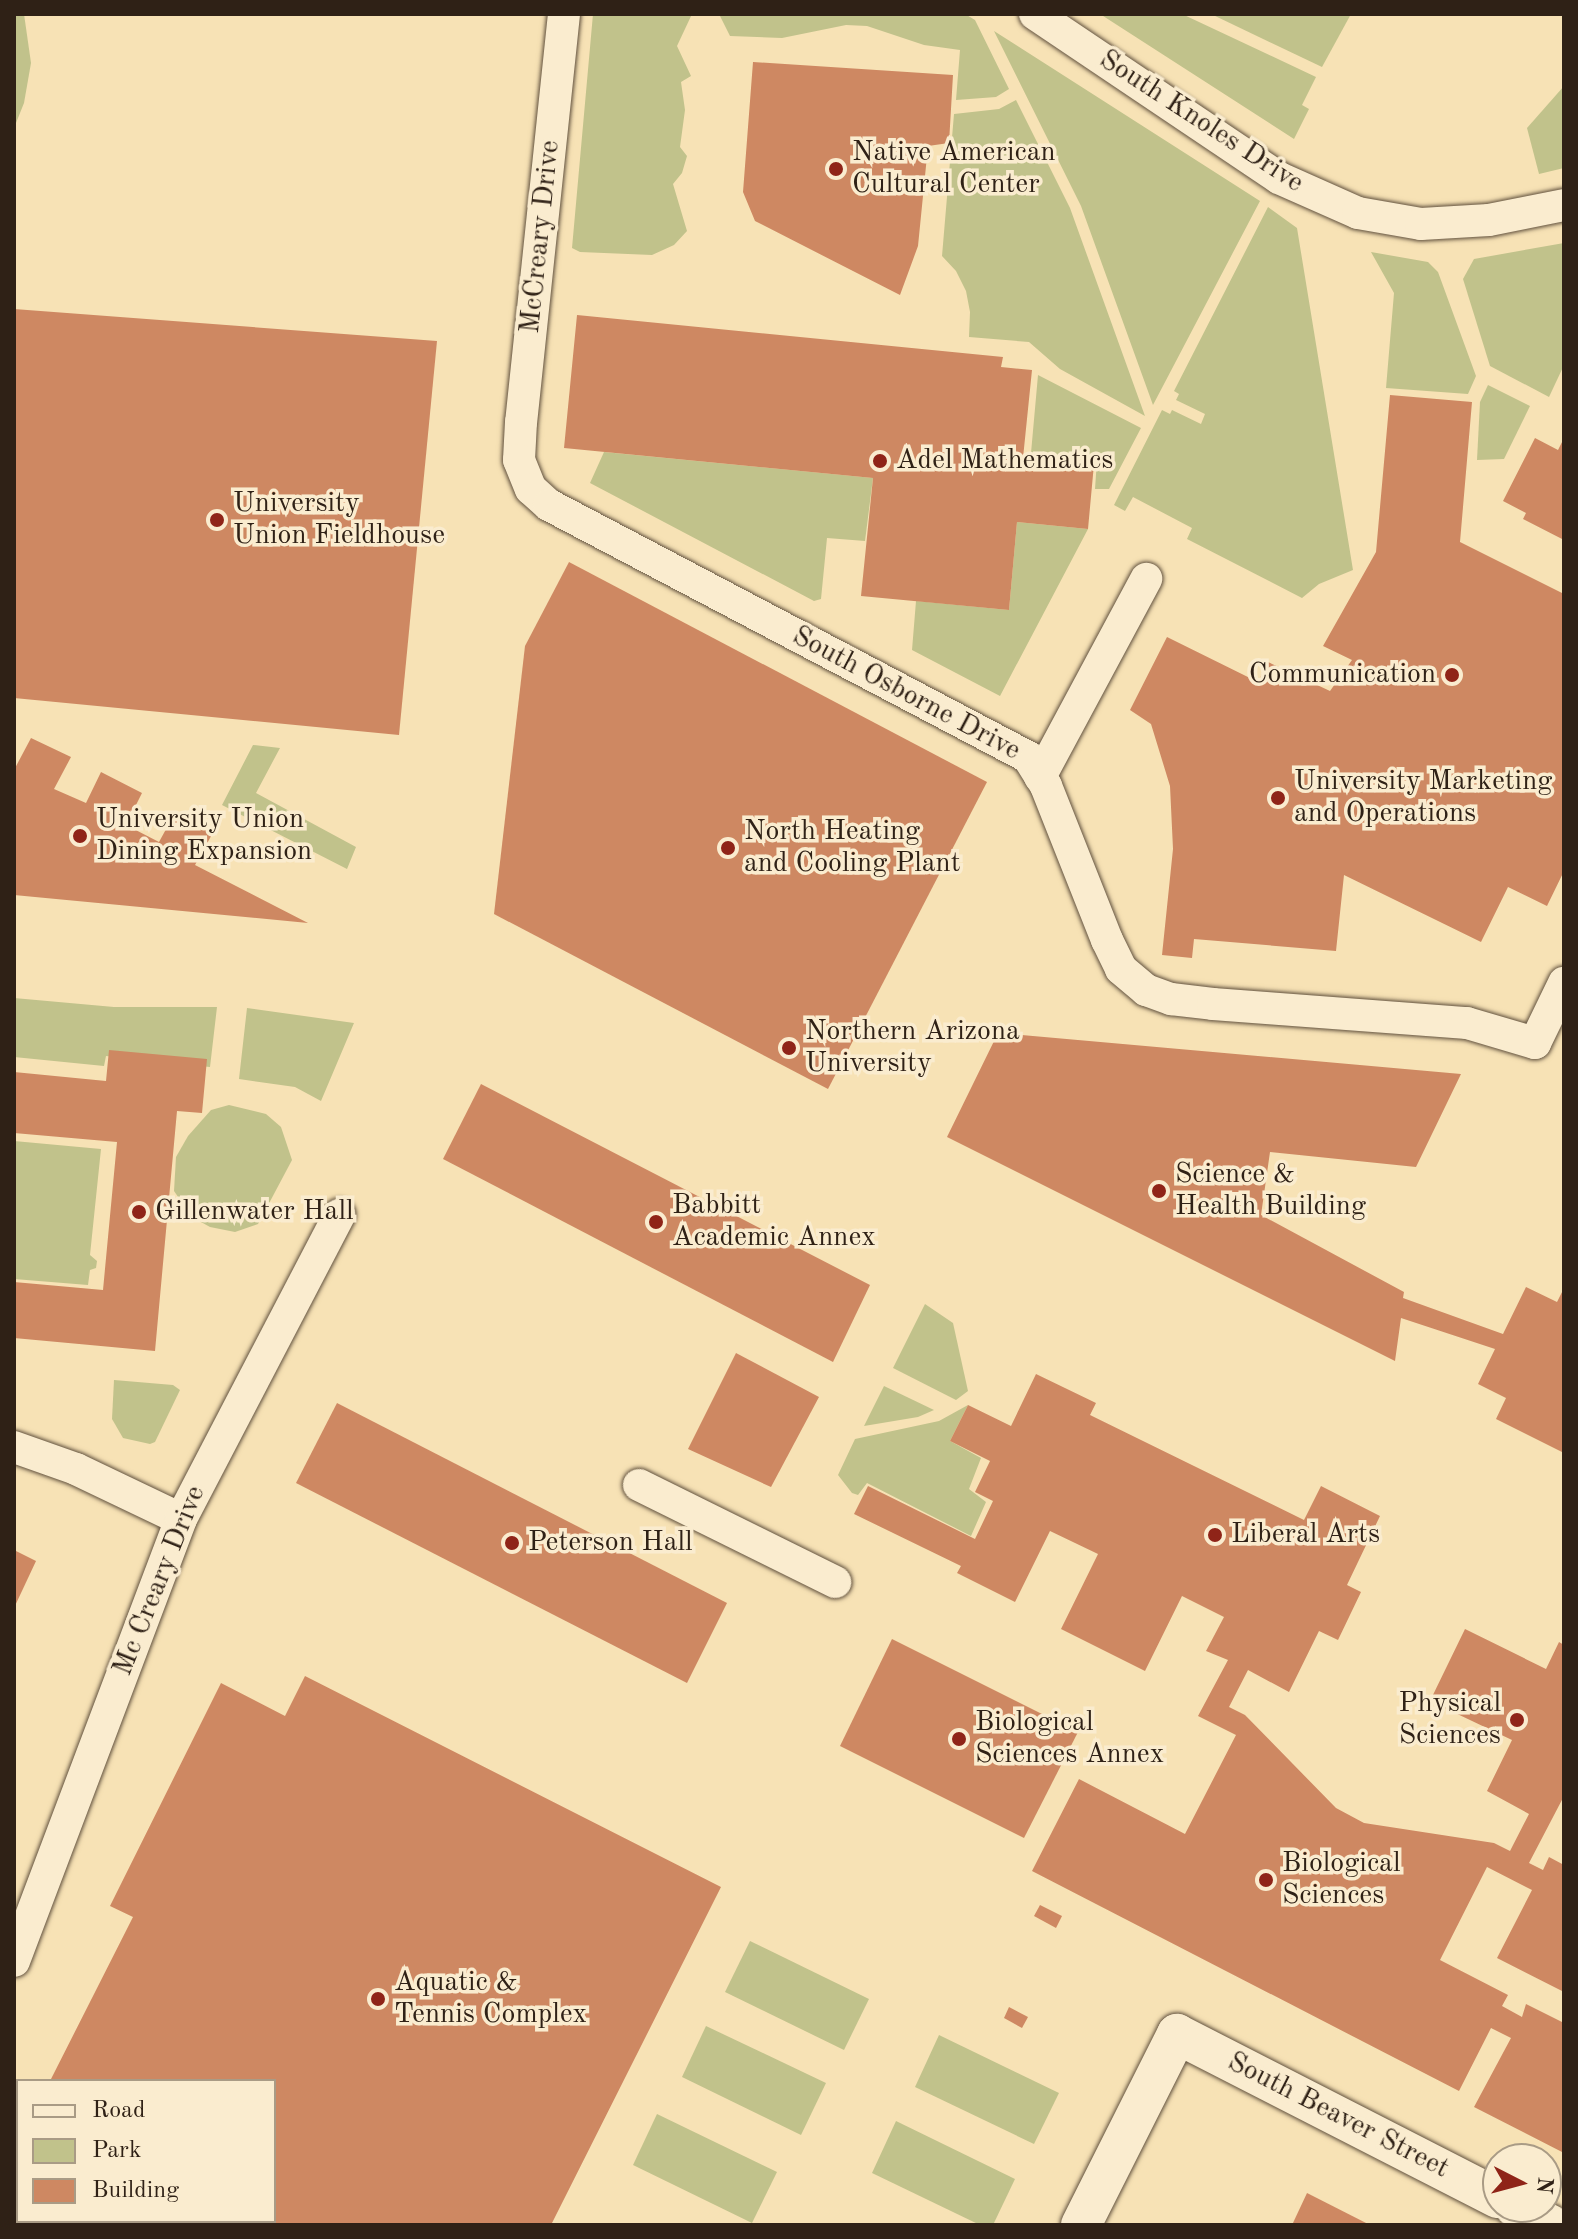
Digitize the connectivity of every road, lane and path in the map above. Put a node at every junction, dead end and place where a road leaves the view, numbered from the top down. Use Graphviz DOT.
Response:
graph roads {
  1 [pos="564,14"];
  2 [pos="1035,14"];
  3 [pos="1564,205"];
  4 [pos="519,460"];
  5 [pos="1146,579"];
  6 [pos="1040,777"];
  7 [pos="1564,983"];
  8 [pos="339,1215"];
  9 [pos="14,1447"];
  10 [pos="639,1485"];
  11 [pos="181,1519"];
  12 [pos="835,1582"];
  13 [pos="14,1961"];
  14 [pos="1482,2190"];
  15 [pos="1081,2225"];
  1 -- 4 [label="street, McCreary Drive"];
  2 -- 3 [label="street, South Knoles Drive"];
  4 -- 6 [label="street, South Osborne Drive"];
  5 -- 6 [label="street"];
  6 -- 7 [label="street, South Osborne Drive"];
  8 -- 11 [label="street, Mc Creary Drive"];
  9 -- 11 [label="street"];
  10 -- 12 [label="street"];
  11 -- 13 [label="street, Mc Creary Drive"];
  14 -- 15 [label="street, South Beaver Street"];
}
